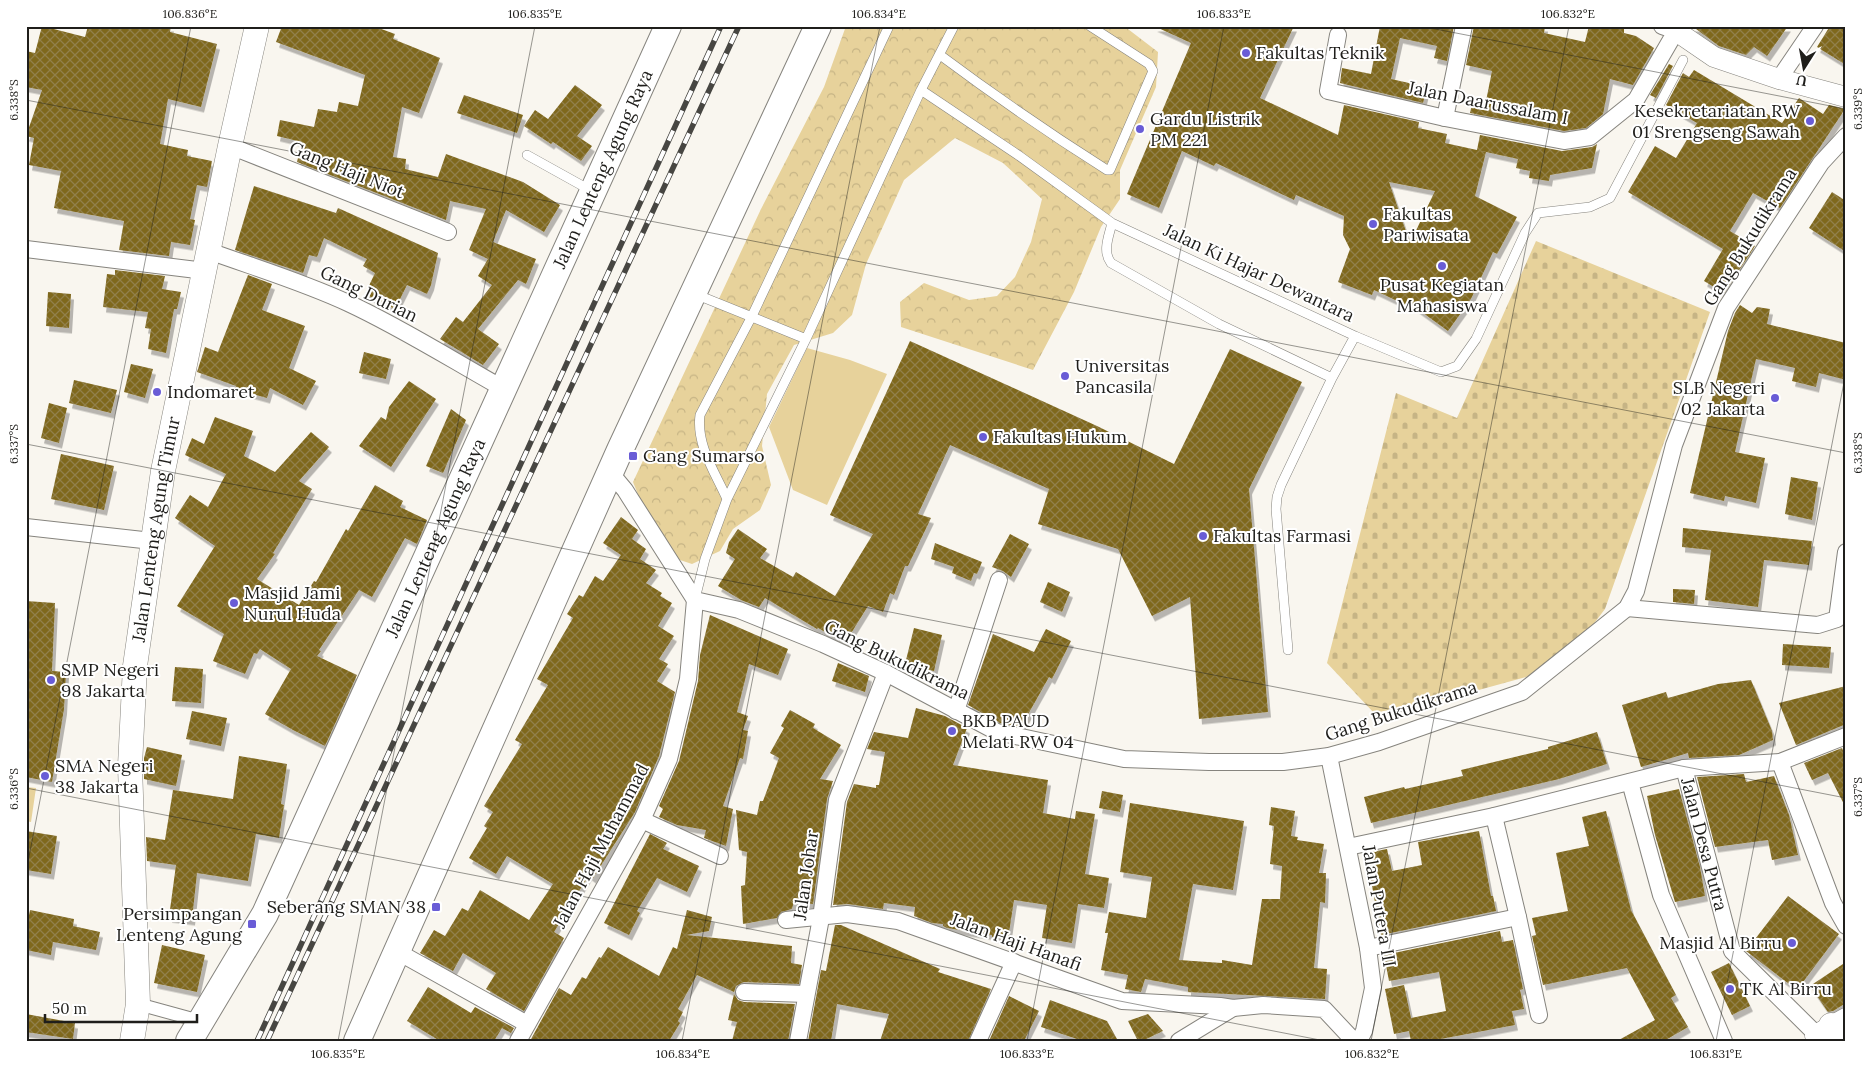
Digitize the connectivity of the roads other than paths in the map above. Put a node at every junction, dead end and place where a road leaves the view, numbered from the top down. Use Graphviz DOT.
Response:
graph roads {
  1 [pos="257,26"];
  2 [pos="668,26"];
  3 [pos="818,26"];
  4 [pos="889,26"];
  5 [pos="954,26"];
  6 [pos="1090,26"];
  7 [pos="1464,26"];
  8 [pos="1815,26"];
  9 [pos="1672,28"];
  10 [pos="1338,35"];
  11 [pos="940,55"];
  12 [pos="1683,60"];
  13 [pos="1779,79"];
  14 [pos="921,90"];
  15 [pos="1846,97"];
  16 [pos="1445,118"];
  17 [pos="1846,136"];
  18 [pos="230,146"];
  19 [pos="527,155"];
  20 [pos="592,192"];
  21 [pos="1112,223"];
  22 [pos="448,232"];
  23 [pos="26,249"];
  24 [pos="207,261"];
  25 [pos="693,294"];
  26 [pos="752,316"];
  27 [pos="1355,336"];
  28 [pos="806,339"];
  29 [pos="1332,378"];
  30 [pos="504,390"];
  31 [pos="610,472"];
  32 [pos="727,499"];
  33 [pos="26,526"];
  34 [pos="152,541"];
  35 [pos="1846,552"];
  36 [pos="999,580"];
  37 [pos="695,600"];
  38 [pos="1627,608"];
  39 [pos="1288,650"];
  40 [pos="886,673"];
  41 [pos="956,711"];
  42 [pos="1846,736"];
  43 [pos="1329,756"];
  44 [pos="1780,762"];
  45 [pos="1684,768"];
  46 [pos="1630,782"];
  47 [pos="1494,816"];
  48 [pos="642,820"];
  49 [pos="1348,847"];
  50 [pos="720,856"];
  51 [pos="1518,917"];
  52 [pos="821,918"];
  53 [pos="786,920"];
  54 [pos="1846,926"];
  55 [pos="1368,948"];
  56 [pos="398,952"];
  57 [pos="1014,962"];
  58 [pos="744,992"];
  59 [pos="806,994"];
  60 [pos="138,1004"];
  61 [pos="1233,1008"];
  62 [pos="1539,1015"];
  63 [pos="527,1024"];
  64 [pos="194,1031"];
  65 [pos="1826,1033"];
  66 [pos="132,1041"];
  67 [pos="357,1041"];
  68 [pos="518,1041"];
  69 [pos="798,1041"];
  70 [pos="978,1041"];
  71 [pos="1179,1041"];
  72 [pos="1354,1041"];
  73 [pos="1359,1041"];
  74 [pos="1724,1041"];
  1 -- 18 [label="main road, Jalan Lenteng Agung Timur"];
  2 -- 20 [label="main road, Jalan Lenteng Agung Raya"];
  3 -- 25 [label="main road"];
  4 -- 26 [label="lane"];
  5 -- 11 [label="lane"];
  6 -- 11 [label="lane"];
  7 -- 16 [label="street"];
  8 -- 13 [label="street"];
  9 -- 13 [label="street"];
  9 -- 16 [label="street, Jalan Daarussalam I"];
  10 -- 16 [label="street, Jalan Daarussalam I"];
  11 -- 14 [label="lane"];
  12 -- 27 [label="lane, Jalan Ki Hajar Dewantara"];
  13 -- 15 [label="street"];
  14 -- 21 [label="lane, Jalan Ki Hajar Dewantara"];
  14 -- 28 [label="lane"];
  17 -- 38 [label="street, Gang Bukudikrama"];
  18 -- 22 [label="street, Gang Haji Niot"];
  18 -- 24 [label="main road, Jalan Lenteng Agung Timur"];
  19 -- 20 [label="lane"];
  20 -- 30 [label="main road, Jalan Lenteng Agung Raya"];
  21 -- 27 [label="lane, Jalan Ki Hajar Dewantara"];
  21 -- 29 [label="lane"];
  23 -- 24 [label="street, Gang Durian"];
  24 -- 30 [label="street, Gang Durian"];
  24 -- 34 [label="main road, Jalan Lenteng Agung Timur"];
  25 -- 26 [label="lane"];
  25 -- 31 [label="main road"];
  26 -- 28 [label="lane"];
  26 -- 32 [label="lane"];
  27 -- 29 [label="lane"];
  28 -- 32 [label="lane"];
  29 -- 39 [label="lane"];
  30 -- 64 [label="main road, Jalan Lenteng Agung Raya"];
  31 -- 37 [label="street"];
  31 -- 56 [label="main road"];
  32 -- 37 [label="lane"];
  33 -- 34 [label="street"];
  34 -- 60 [label="main road, Jalan Lenteng Agung Timur"];
  35 -- 38 [label="street"];
  36 -- 41 [label="street"];
  37 -- 40 [label="street, Gang Bukudikrama"];
  37 -- 48 [label="street, Jalan Haji Muhammad"];
  38 -- 43 [label="street, Gang Bukudikrama"];
  40 -- 41 [label="street, Gang Bukudikrama"];
  40 -- 52 [label="street, Jalan Johar"];
  41 -- 43 [label="street, Gang Bukudikrama"];
  42 -- 44 [label="street, Jalan Desa Putra"];
  43 -- 49 [label="street, Jalan Putera III"];
  44 -- 45 [label="street, Jalan Desa Putra"];
  44 -- 54 [label="street"];
  45 -- 46 [label="street, Jalan Desa Putra"];
  45 -- 65 [label="street, Jalan Desa Putra"];
  46 -- 47 [label="street, Jalan Desa Putra"];
  46 -- 74 [label="street"];
  47 -- 49 [label="street, Jalan Desa Putra"];
  47 -- 51 [label="street"];
  48 -- 50 [label="street"];
  48 -- 63 [label="street, Jalan Haji Muhammad"];
  49 -- 55 [label="street, Jalan Putera III"];
  51 -- 55 [label="street"];
  51 -- 62 [label="street"];
  52 -- 53 [label="street, Jalan Haji Hanafi"];
  52 -- 57 [label="street, Jalan Haji Hanafi"];
  52 -- 59 [label="street, Jalan Johar"];
  55 -- 73 [label="street, Jalan Putera III"];
  56 -- 63 [label="street"];
  56 -- 67 [label="main road"];
  57 -- 61 [label="street, Jalan Haji Hanafi"];
  57 -- 70 [label="street"];
  58 -- 59 [label="street"];
  59 -- 69 [label="street, Jalan Johar"];
  60 -- 64 [label="street"];
  60 -- 66 [label="main road, Jalan Lenteng Agung Timur"];
  61 -- 71 [label="street"];
  61 -- 72 [label="street"];
  63 -- 68 [label="street, Jalan Haji Muhammad"];
}
